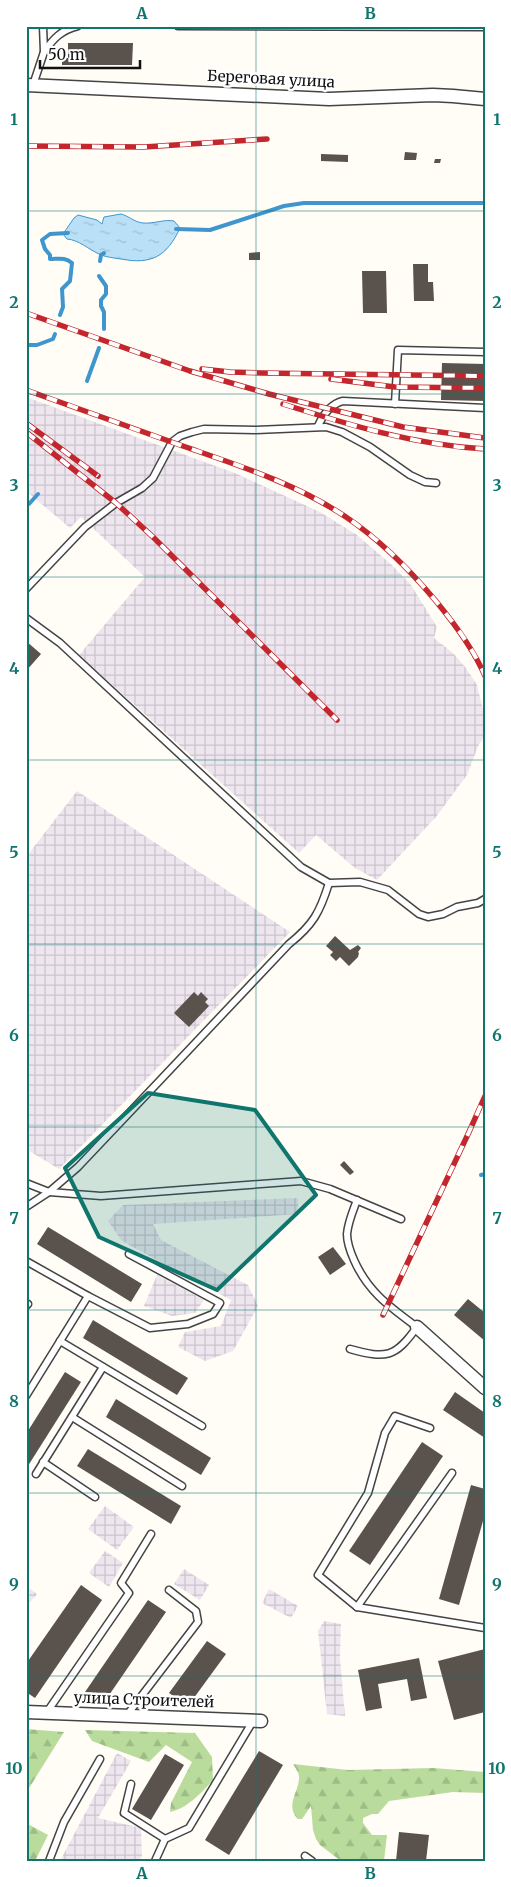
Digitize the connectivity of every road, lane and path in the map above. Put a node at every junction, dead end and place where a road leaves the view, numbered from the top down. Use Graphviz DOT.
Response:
graph roads {
  1 [pos="43,26"];
  2 [pos="78,26"];
  3 [pos="178,26"];
  4 [pos="485,27"];
  5 [pos="44,52"];
  6 [pos="30,85"];
  7 [pos="485,99"];
  8 [pos="485,352"];
  9 [pos="395,404"];
  10 [pos="485,408"];
  11 [pos="318,426"];
  12 [pos="436,483"];
  13 [pos="26,589"];
  14 [pos="26,618"];
  15 [pos="330,883"];
  16 [pos="485,899"];
  17 [pos="26,1182"];
  18 [pos="49,1192"];
  19 [pos="357,1200"];
  20 [pos="26,1207"];
  21 [pos="401,1219"];
  22 [pos="129,1254"];
  23 [pos="26,1261"];
  24 [pos="88,1296"];
  25 [pos="417,1327"];
  26 [pos="60,1341"];
  27 [pos="350,1350"];
  28 [pos="103,1367"];
  29 [pos="485,1388"];
  30 [pos="26,1396"];
  31 [pos="72,1416"];
  32 [pos="202,1426"];
  33 [pos="430,1428"];
  34 [pos="43,1462"];
  35 [pos="452,1473"];
  36 [pos="36,1474"];
  37 [pos="182,1486"];
  38 [pos="95,1497"];
  39 [pos="151,1534"];
  40 [pos="170,1590"];
  41 [pos="357,1607"];
  42 [pos="485,1628"];
  43 [pos="26,1712"];
  44 [pos="46,1713"];
  45 [pos="126,1716"];
  46 [pos="257,1721"];
  47 [pos="100,1759"];
  48 [pos="132,1784"];
  49 [pos="165,1839"];
  50 [pos="305,1856"];
  51 [pos="49,1861"];
  52 [pos="156,1861"];
  53 [pos="312,1861"];
  1 -- 5 [label="lane"];
  2 -- 5 [label="lane"];
  3 -- 4 [label="lane"];
  5 -- 6 [label="lane"];
  6 -- 7 [label="street, Береговая улица"];
  8 -- 9 [label="lane"];
  9 -- 10 [label="lane"];
  9 -- 11 [label="lane"];
  11 -- 12 [label="lane"];
  11 -- 13 [label="lane"];
  14 -- 15 [label="lane"];
  15 -- 16 [label="lane"];
  15 -- 18 [label="lane"];
  17 -- 18 [label="lane"];
  18 -- 19 [label="lane"];
  18 -- 20 [label="lane"];
  19 -- 21 [label="lane"];
  19 -- 25 [label="lane"];
  22 -- 24 [label="lane"];
  23 -- 24 [label="lane"];
  24 -- 26 [label="lane"];
  25 -- 27 [label="lane"];
  25 -- 29 [label="street"];
  26 -- 28 [label="lane"];
  26 -- 30 [label="lane"];
  28 -- 31 [label="lane"];
  28 -- 32 [label="lane"];
  31 -- 34 [label="lane"];
  31 -- 37 [label="lane"];
  33 -- 41 [label="lane"];
  34 -- 36 [label="lane"];
  34 -- 38 [label="lane"];
  35 -- 41 [label="lane"];
  39 -- 44 [label="lane"];
  40 -- 45 [label="lane"];
  41 -- 42 [label="lane"];
  43 -- 44 [label="street, улица Строителей"];
  44 -- 45 [label="street, улица Строителей"];
  45 -- 46 [label="street, улица Строителей"];
  46 -- 49 [label="lane"];
  47 -- 51 [label="lane"];
  48 -- 49 [label="lane"];
  49 -- 52 [label="lane"];
  50 -- 53 [label="lane"];
}
